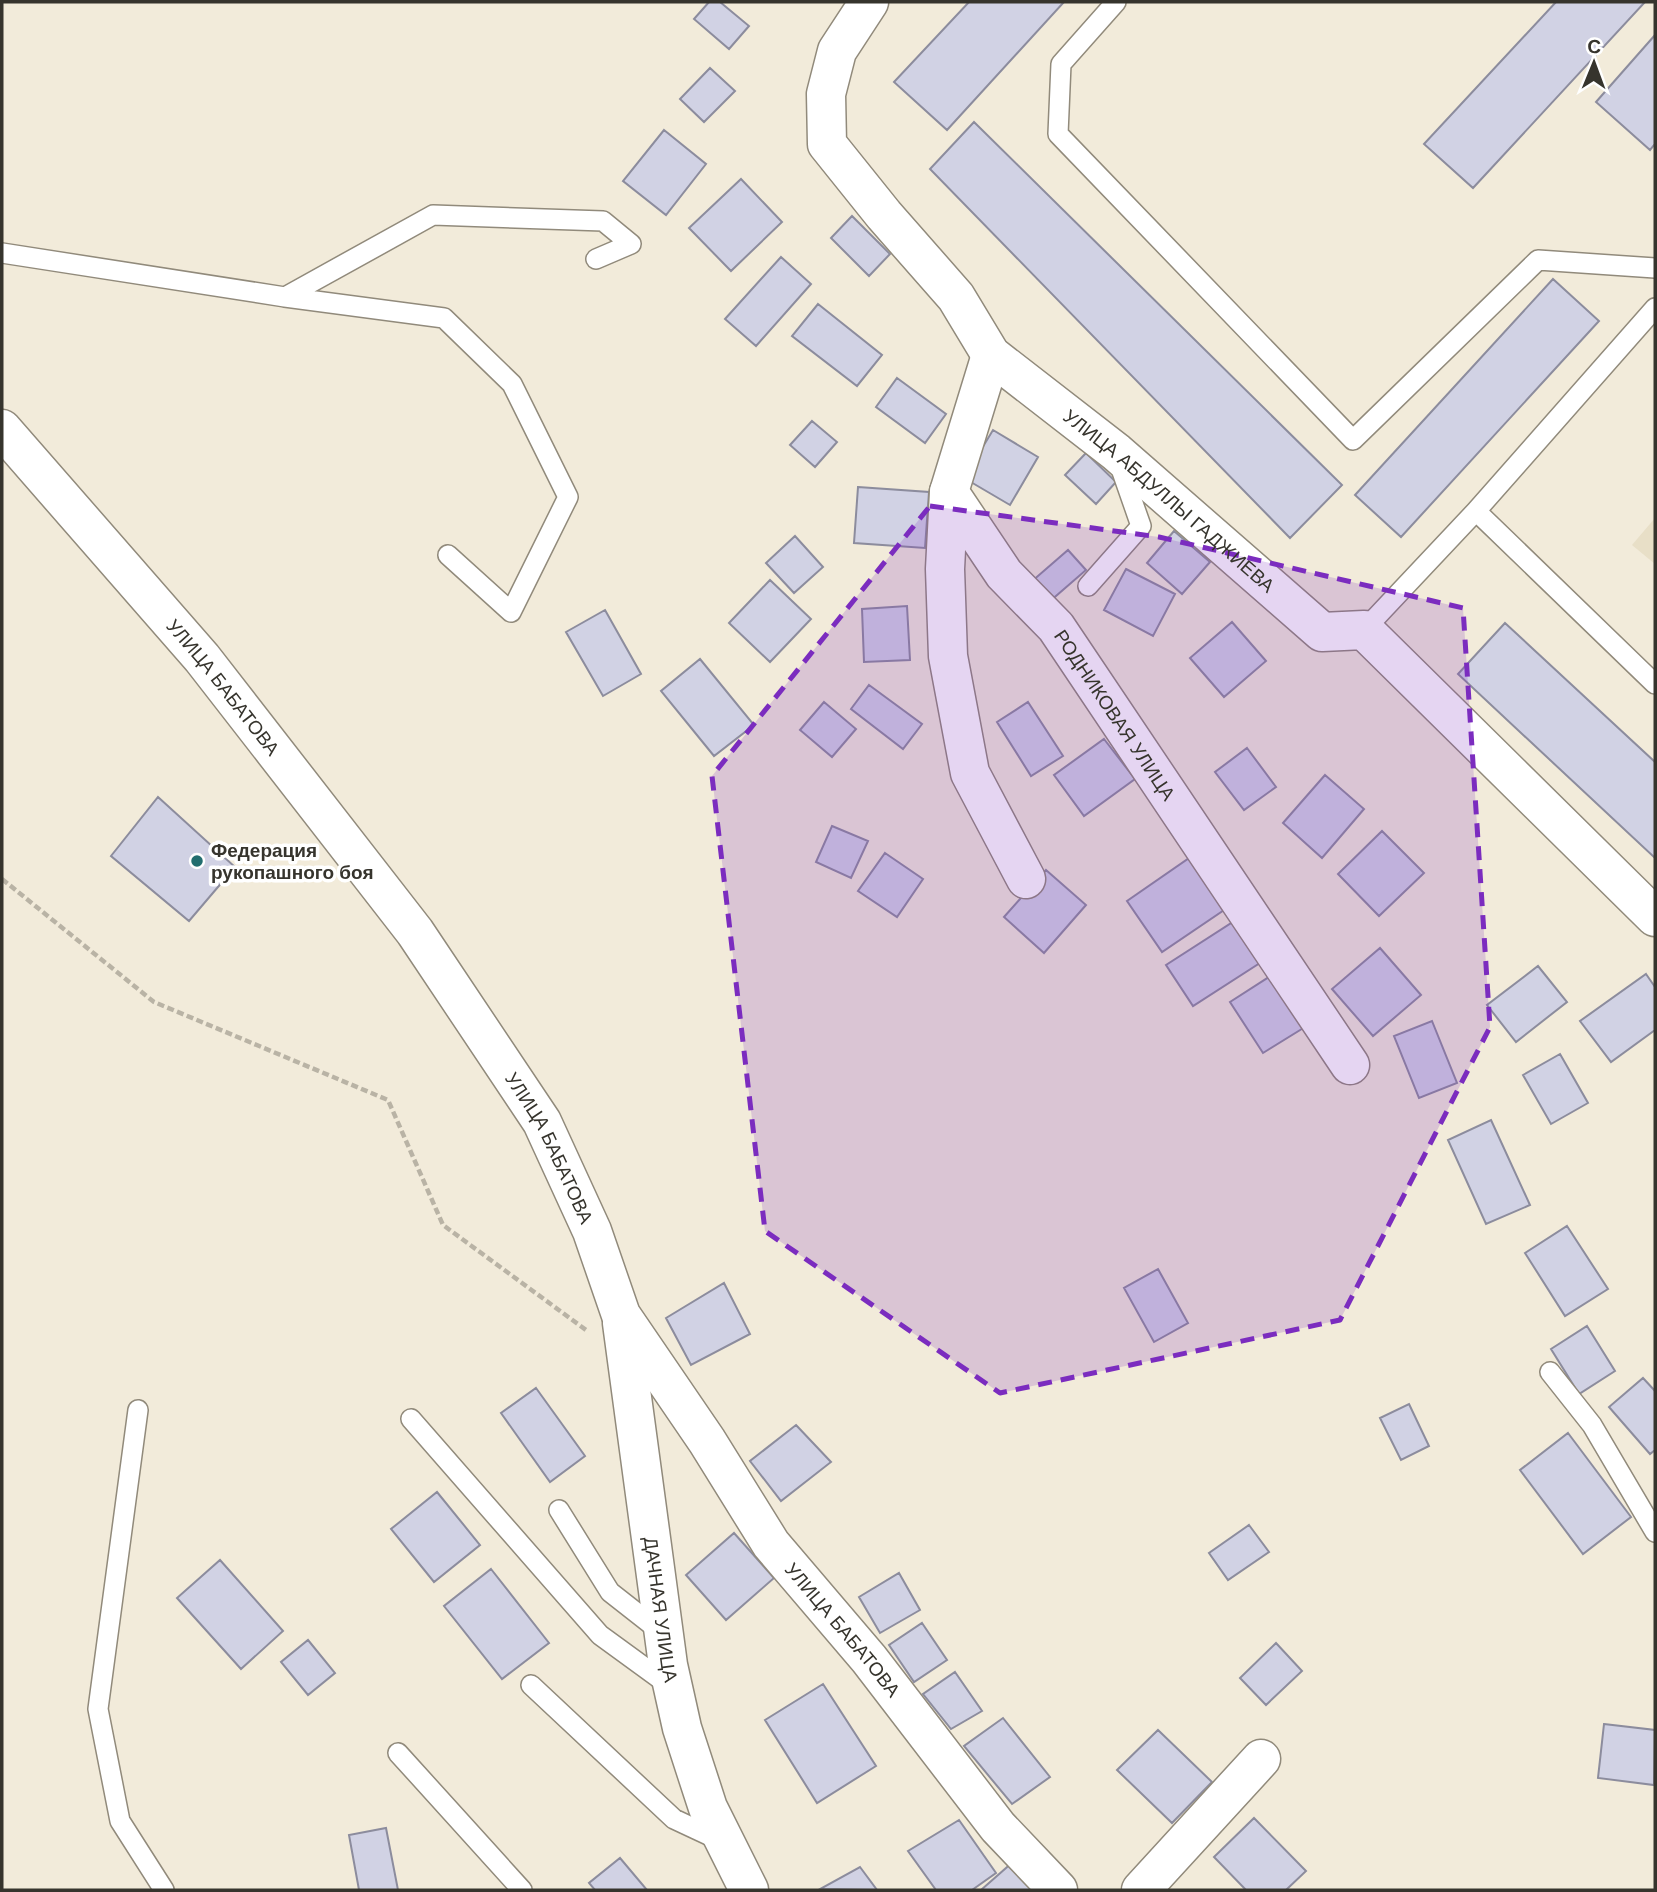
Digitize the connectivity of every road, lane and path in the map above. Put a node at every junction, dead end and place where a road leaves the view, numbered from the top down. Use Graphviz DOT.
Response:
graph roads {
  1 [pos="869,2"];
  2 [pos="1116,2"];
  3 [pos="2,253"];
  4 [pos="596,260"];
  5 [pos="1655,268"];
  6 [pos="285,297"];
  7 [pos="1655,308"];
  8 [pos="991,355"];
  9 [pos="2,429"];
  10 [pos="1116,452"];
  11 [pos="949,492"];
  12 [pos="1476,511"];
  13 [pos="447,555"];
  14 [pos="1088,586"];
  15 [pos="1364,630"];
  16 [pos="1655,684"];
  17 [pos="1026,878"];
  18 [pos="2,879"];
  19 [pos="1655,917"];
  20 [pos="1350,1065"];
  21 [pos="609,1326"];
  22 [pos="1550,1372"];
  23 [pos="138,1410"];
  24 [pos="411,1419"];
  25 [pos="559,1510"];
  26 [pos="1655,1532"];
  27 [pos="662,1632"];
  28 [pos="531,1685"];
  29 [pos="673,1688"];
  30 [pos="398,1753"];
  31 [pos="1261,1759"];
  32 [pos="725,1843"];
  33 [pos="164,1890"];
  34 [pos="522,1890"];
  35 [pos="749,1890"];
  36 [pos="1058,1890"];
  37 [pos="1141,1890"];
  1 -- 8 [label="street, УЛИЦА АБДУЛЛЫ ГАДЖИЕВА"];
  2 -- 5 [label="lane"];
  3 -- 6 [label="lane"];
  4 -- 6 [label="lane"];
  6 -- 13 [label="lane"];
  7 -- 12 [label="lane"];
  8 -- 10 [label="street, УЛИЦА АБДУЛЛЫ ГАДЖИЕВА"];
  8 -- 11 [label="street"];
  9 -- 21 [label="street, УЛИЦА БАБАТОВА"];
  10 -- 14 [label="lane"];
  10 -- 15 [label="street, УЛИЦА АБДУЛЛЫ ГАДЖИЕВА"];
  11 -- 17 [label="street"];
  11 -- 20 [label="street, РОДНИКОВАЯ УЛИЦА"];
  12 -- 15 [label="lane"];
  12 -- 16 [label="lane"];
  15 -- 19 [label="street"];
  18 -- 21 [label="path"];
  21 -- 27 [label="street, ДАЧНАЯ УЛИЦА"];
  21 -- 36 [label="street, УЛИЦА БАБАТОВА"];
  22 -- 26 [label="lane"];
  23 -- 33 [label="lane"];
  24 -- 29 [label="lane"];
  25 -- 27 [label="lane"];
  27 -- 29 [label="street, ДАЧНАЯ УЛИЦА"];
  28 -- 32 [label="lane"];
  29 -- 32 [label="street, ДАЧНАЯ УЛИЦА"];
  30 -- 34 [label="lane"];
  31 -- 37 [label="street"];
  32 -- 35 [label="street, ДАЧНАЯ УЛИЦА"];
}
